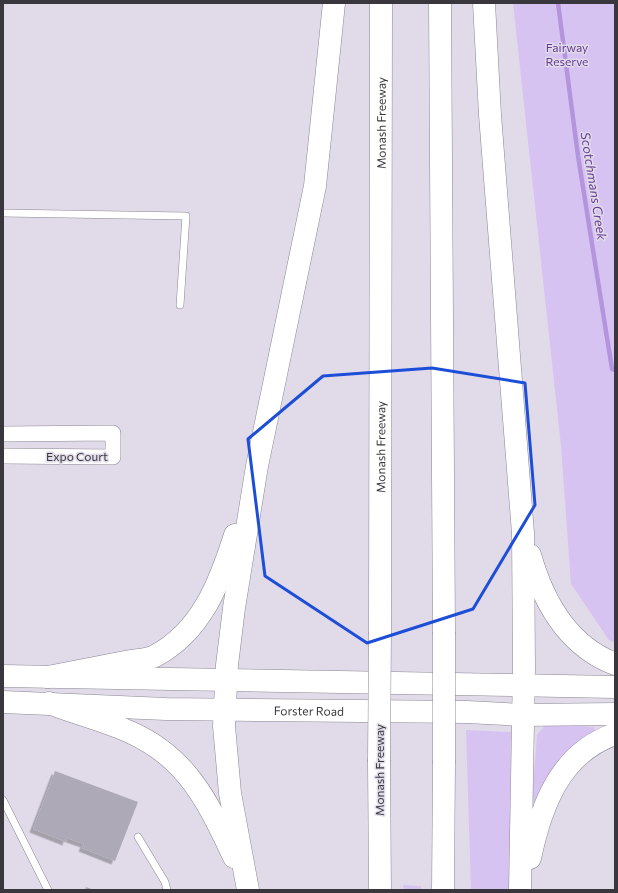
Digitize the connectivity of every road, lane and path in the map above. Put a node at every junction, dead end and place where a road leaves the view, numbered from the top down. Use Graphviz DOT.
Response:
graph roads {
  1 [pos="334,3"];
  2 [pos="380,3"];
  3 [pos="440,3"];
  4 [pos="484,3"];
  5 [pos="3,213"];
  6 [pos="180,305"];
  7 [pos="3,434"];
  8 [pos="3,456"];
  9 [pos="257,466"];
  10 [pos="523,533"];
  11 [pos="615,664"];
  12 [pos="3,676"];
  13 [pos="48,678"];
  14 [pos="226,679"];
  15 [pos="524,684"];
  16 [pos="615,687"];
  17 [pos="3,702"];
  18 [pos="49,703"];
  19 [pos="225,710"];
  20 [pos="615,714"];
  21 [pos="523,715"];
  22 [pos="615,734"];
  23 [pos="3,800"];
  24 [pos="138,837"];
  25 [pos="247,886"];
  26 [pos="48,890"];
  27 [pos="167,890"];
  28 [pos="380,890"];
  29 [pos="443,890"];
  30 [pos="520,890"];
  31 [pos="523,890"];
  1 -- 9 [label="main road"];
  2 -- 28 [label="main road, Monash Freeway, bridge"];
  3 -- 29 [label="main road, bridge"];
  4 -- 10 [label="main road"];
  5 -- 6 [label="lane"];
  7 -- 8 [label="street, Expo Court"];
  9 -- 13 [label="main road"];
  9 -- 14 [label="main road"];
  10 -- 11 [label="main road"];
  10 -- 15 [label="main road"];
  12 -- 13 [label="main road"];
  13 -- 14 [label="main road"];
  14 -- 15 [label="main road"];
  14 -- 19 [label="main road"];
  15 -- 16 [label="main road"];
  15 -- 21 [label="main road"];
  17 -- 18 [label="main road, Forster Road"];
  18 -- 19 [label="main road, Forster Road"];
  18 -- 25 [label="main road"];
  19 -- 21 [label="main road, Forster Road"];
  19 -- 25 [label="main road"];
  20 -- 21 [label="main road, Forster Road"];
  21 -- 30 [label="main road"];
  22 -- 31 [label="main road"];
  23 -- 26 [label="lane"];
  24 -- 27 [label="lane"];
}
